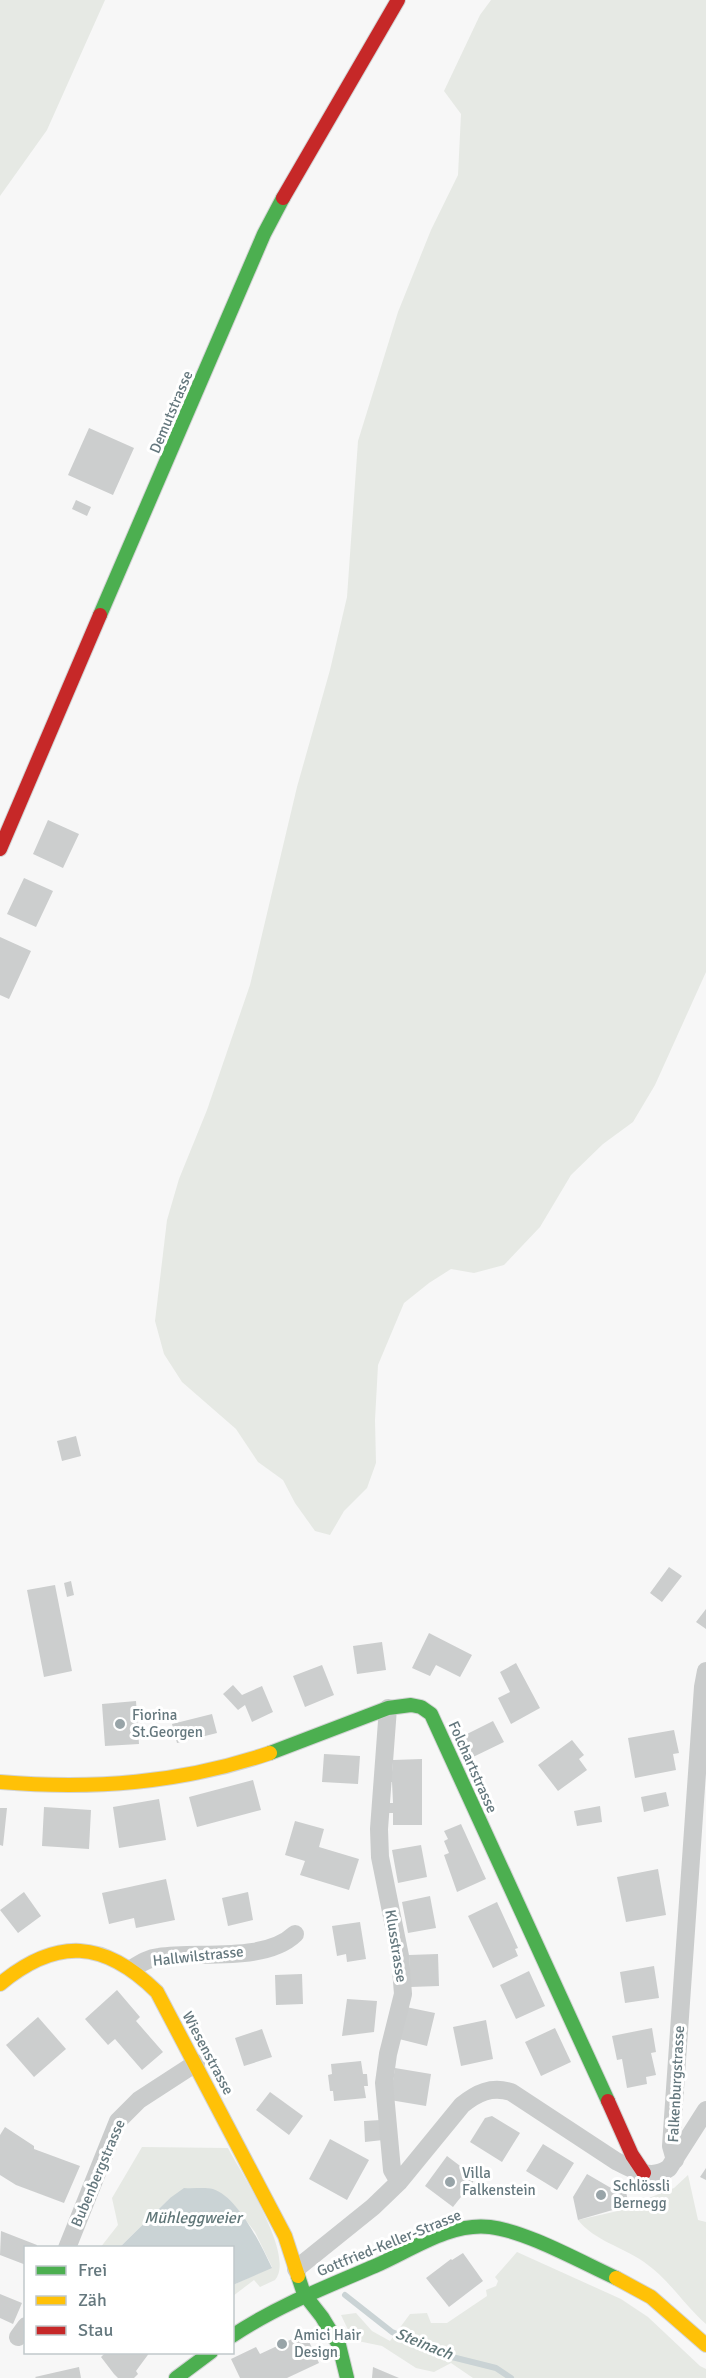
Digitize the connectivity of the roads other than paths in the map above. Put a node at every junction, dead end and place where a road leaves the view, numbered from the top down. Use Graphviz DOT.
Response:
graph roads {
  1 [pos="398,0"];
  2 [pos="0,849"];
  3 [pos="706,1671"];
  4 [pos="388,1708"];
  5 [pos="0,1782"];
  6 [pos="295,1934"];
  7 [pos="133,1968"];
  8 [pos="0,1984"];
  9 [pos="196,2063"];
  10 [pos="706,2110"];
  11 [pos="675,2160"];
  12 [pos="644,2173"];
  13 [pos="399,2182"];
  14 [pos="67,2246"];
  15 [pos="296,2270"];
  16 [pos="304,2294"];
  17 [pos="234,2335"];
  18 [pos="706,2345"];
  19 [pos="208,2354"];
  20 [pos="176,2378"];
  21 [pos="347,2378"];
  1 -- 2 [label="street, Demutstrasse"];
  3 -- 11 [label="street, Falkenburgstrasse"];
  4 -- 5 [label="street, Folchartstrasse"];
  4 -- 12 [label="street, Folchartstrasse"];
  4 -- 13 [label="street, Klusstrasse"];
  6 -- 7 [label="street, Hallwilstrasse"];
  7 -- 8 [label="street, Wiesenstrasse"];
  7 -- 9 [label="street, Wiesenstrasse"];
  9 -- 14 [label="street, Bubenbergstrasse"];
  9 -- 15 [label="street, Wiesenstrasse"];
  10 -- 11 [label="street"];
  11 -- 12 [label="street, Falkenburgstrasse"];
  12 -- 13 [label="street"];
  13 -- 15 [label="street"];
  15 -- 16 [label="street, Wiesenstrasse"];
  16 -- 17 [label="street, Gottfried-Keller-Strasse"];
  16 -- 18 [label="street, Gottfried-Keller-Strasse"];
  16 -- 21 [label="street, Wiesenstrasse"];
  19 -- 20 [label="street"];
}
